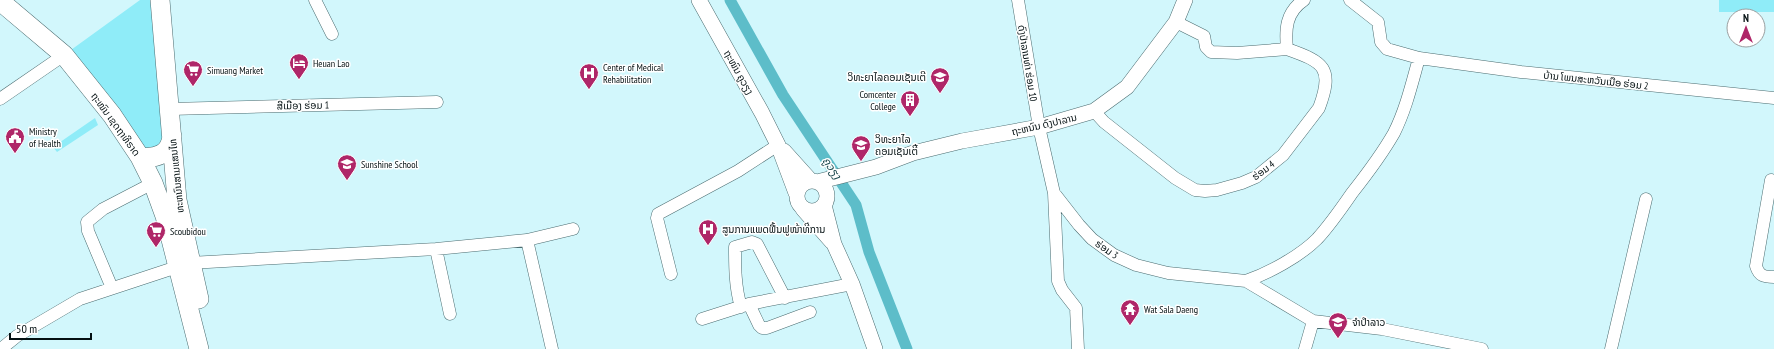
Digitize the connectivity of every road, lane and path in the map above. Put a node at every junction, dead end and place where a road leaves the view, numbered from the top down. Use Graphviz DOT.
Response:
graph roads {
  1 [pos="160,0"];
  2 [pos="314,0"];
  3 [pos="699,0"];
  4 [pos="1018,0"];
  5 [pos="1185,0"];
  6 [pos="1304,0"];
  7 [pos="1350,0"];
  8 [pos="0,1"];
  9 [pos="18,9"];
  10 [pos="1176,22"];
  11 [pos="332,34"];
  12 [pos="1287,49"];
  13 [pos="64,55"];
  14 [pos="1419,58"];
  15 [pos="1774,98"];
  16 [pos="0,99"];
  17 [pos="437,102"];
  18 [pos="170,109"];
  19 [pos="1094,111"];
  20 [pos="1039,127"];
  21 [pos="172,136"];
  22 [pos="778,144"];
  23 [pos="140,157"];
  24 [pos="1771,180"];
  25 [pos="153,183"];
  26 [pos="823,189"];
  27 [pos="796,193"];
  28 [pos="1054,193"];
  29 [pos="1646,199"];
  30 [pos="177,200"];
  31 [pos="803,209"];
  32 [pos="573,229"];
  33 [pos="527,240"];
  34 [pos="834,244"];
  35 [pos="436,249"];
  36 [pos="183,265"];
  37 [pos="671,274"];
  38 [pos="1774,277"];
  39 [pos="1246,281"];
  40 [pos="852,284"];
  41 [pos="112,288"];
  42 [pos="785,298"];
  43 [pos="745,305"];
  44 [pos="810,312"];
  45 [pos="450,314"];
  46 [pos="702,319"];
  47 [pos="1313,321"];
  48 [pos="1,349"];
  49 [pos="199,349"];
  50 [pos="211,349"];
  51 [pos="552,349"];
  52 [pos="874,349"];
  53 [pos="1078,349"];
  54 [pos="1305,349"];
  55 [pos="1482,349"];
  56 [pos="1611,349"];
  1 -- 18 [label="main road, ທະຫນົນສາມແສນໄທ"];
  2 -- 11 [label="street"];
  3 -- 22 [label="street, ຖະໜົນ ຄູວຽງ"];
  4 -- 20 [label="street, ດົງປ່າລານທ່າ ຮ່ອມ 10"];
  5 -- 10 [label="street, ຖະຫນົນ ດົງປາລານ"];
  6 -- 12 [label="street"];
  7 -- 14 [label="street, ບ້ານ ໂພນສະຫວັນເນືອ ຮ່ອມ 2"];
  8 -- 9 [label="main road, ຖະໜົນ ເຊດຖາທິຣາດ"];
  9 -- 13 [label="main road, ຖະໜົນ ເຊດຖາທິຣາດ"];
  10 -- 12 [label="street"];
  10 -- 19 [label="street, ຖະຫນົນ ດົງປາລານ"];
  12 -- 19 [label="street, ຮ່ອມ 4"];
  13 -- 16 [label="street"];
  13 -- 23 [label="main road, ຖະໜົນ ເຊດຖາທິຣາດ"];
  14 -- 15 [label="street, ບ້ານ ໂພນສະຫວັນເນືອ ຮ່ອມ 2"];
  14 -- 39 [label="street"];
  17 -- 18 [label="street, ສີເມືອງ ຮ່ອມ 1"];
  18 -- 21 [label="main road, ທະຫນົນສາມແສນໄທ"];
  19 -- 20 [label="street, ຖະຫນົນ ດົງປາລານ"];
  20 -- 26 [label="street, ຖະຫນົນ ດົງປາລານ"];
  20 -- 28 [label="street, ຮ່ອມ 3"];
  21 -- 23 [label="main road"];
  21 -- 30 [label="main road, ທະຫນົນສາມແສນໄທ"];
  22 -- 26 [label="street, ຖະໜົນ ຄູວຽງ"];
  22 -- 27 [label="street, ຖະໜົນ ຄູວຽງ"];
  22 -- 37 [label="street"];
  23 -- 25 [label="main road, ຖະໜົນ ເຊດຖາທິຣາດ"];
  24 -- 38 [label="street"];
  25 -- 30 [label="main road"];
  25 -- 36 [label="main road, ຖະໜົນ ເຊດຖາທິຣາດ"];
  25 -- 41 [label="street"];
  26 -- 27 [label="street"];
  26 -- 31 [label="street, ຖະຫນົນ ດົງປາລານ"];
  26 -- 34 [label="street, ຖະໜົນ ຄູວຽງ"];
  27 -- 31 [label="street, ຖະໜົນ ຄູວຽງ"];
  28 -- 39 [label="street, ຮ່ອມ 3"];
  28 -- 53 [label="street"];
  29 -- 56 [label="street"];
  30 -- 36 [label="main road, ທະຫນົນສາມແສນໄທ"];
  31 -- 34 [label="street, ຖະໜົນ ຄູວຽງ"];
  32 -- 33 [label="street"];
  33 -- 35 [label="street"];
  33 -- 51 [label="street"];
  34 -- 40 [label="street, ຖະໜົນ ຄູວຽງ"];
  35 -- 36 [label="street"];
  35 -- 45 [label="street"];
  36 -- 41 [label="street"];
  36 -- 49 [label="main road, ຖະໜົນ ເຊດຖາທິຣາດ"];
  36 -- 50 [label="main road, ທະຫນົນສາມແສນໄທ"];
  39 -- 47 [label="street"];
  40 -- 42 [label="street"];
  40 -- 52 [label="street, ຖະໜົນ ຄູວຽງ"];
  41 -- 48 [label="street"];
  42 -- 43 [label="street"];
  42 -- 43 [label="street"];
  43 -- 44 [label="street"];
  43 -- 46 [label="street"];
  47 -- 54 [label="street"];
  47 -- 55 [label="street"];
}
